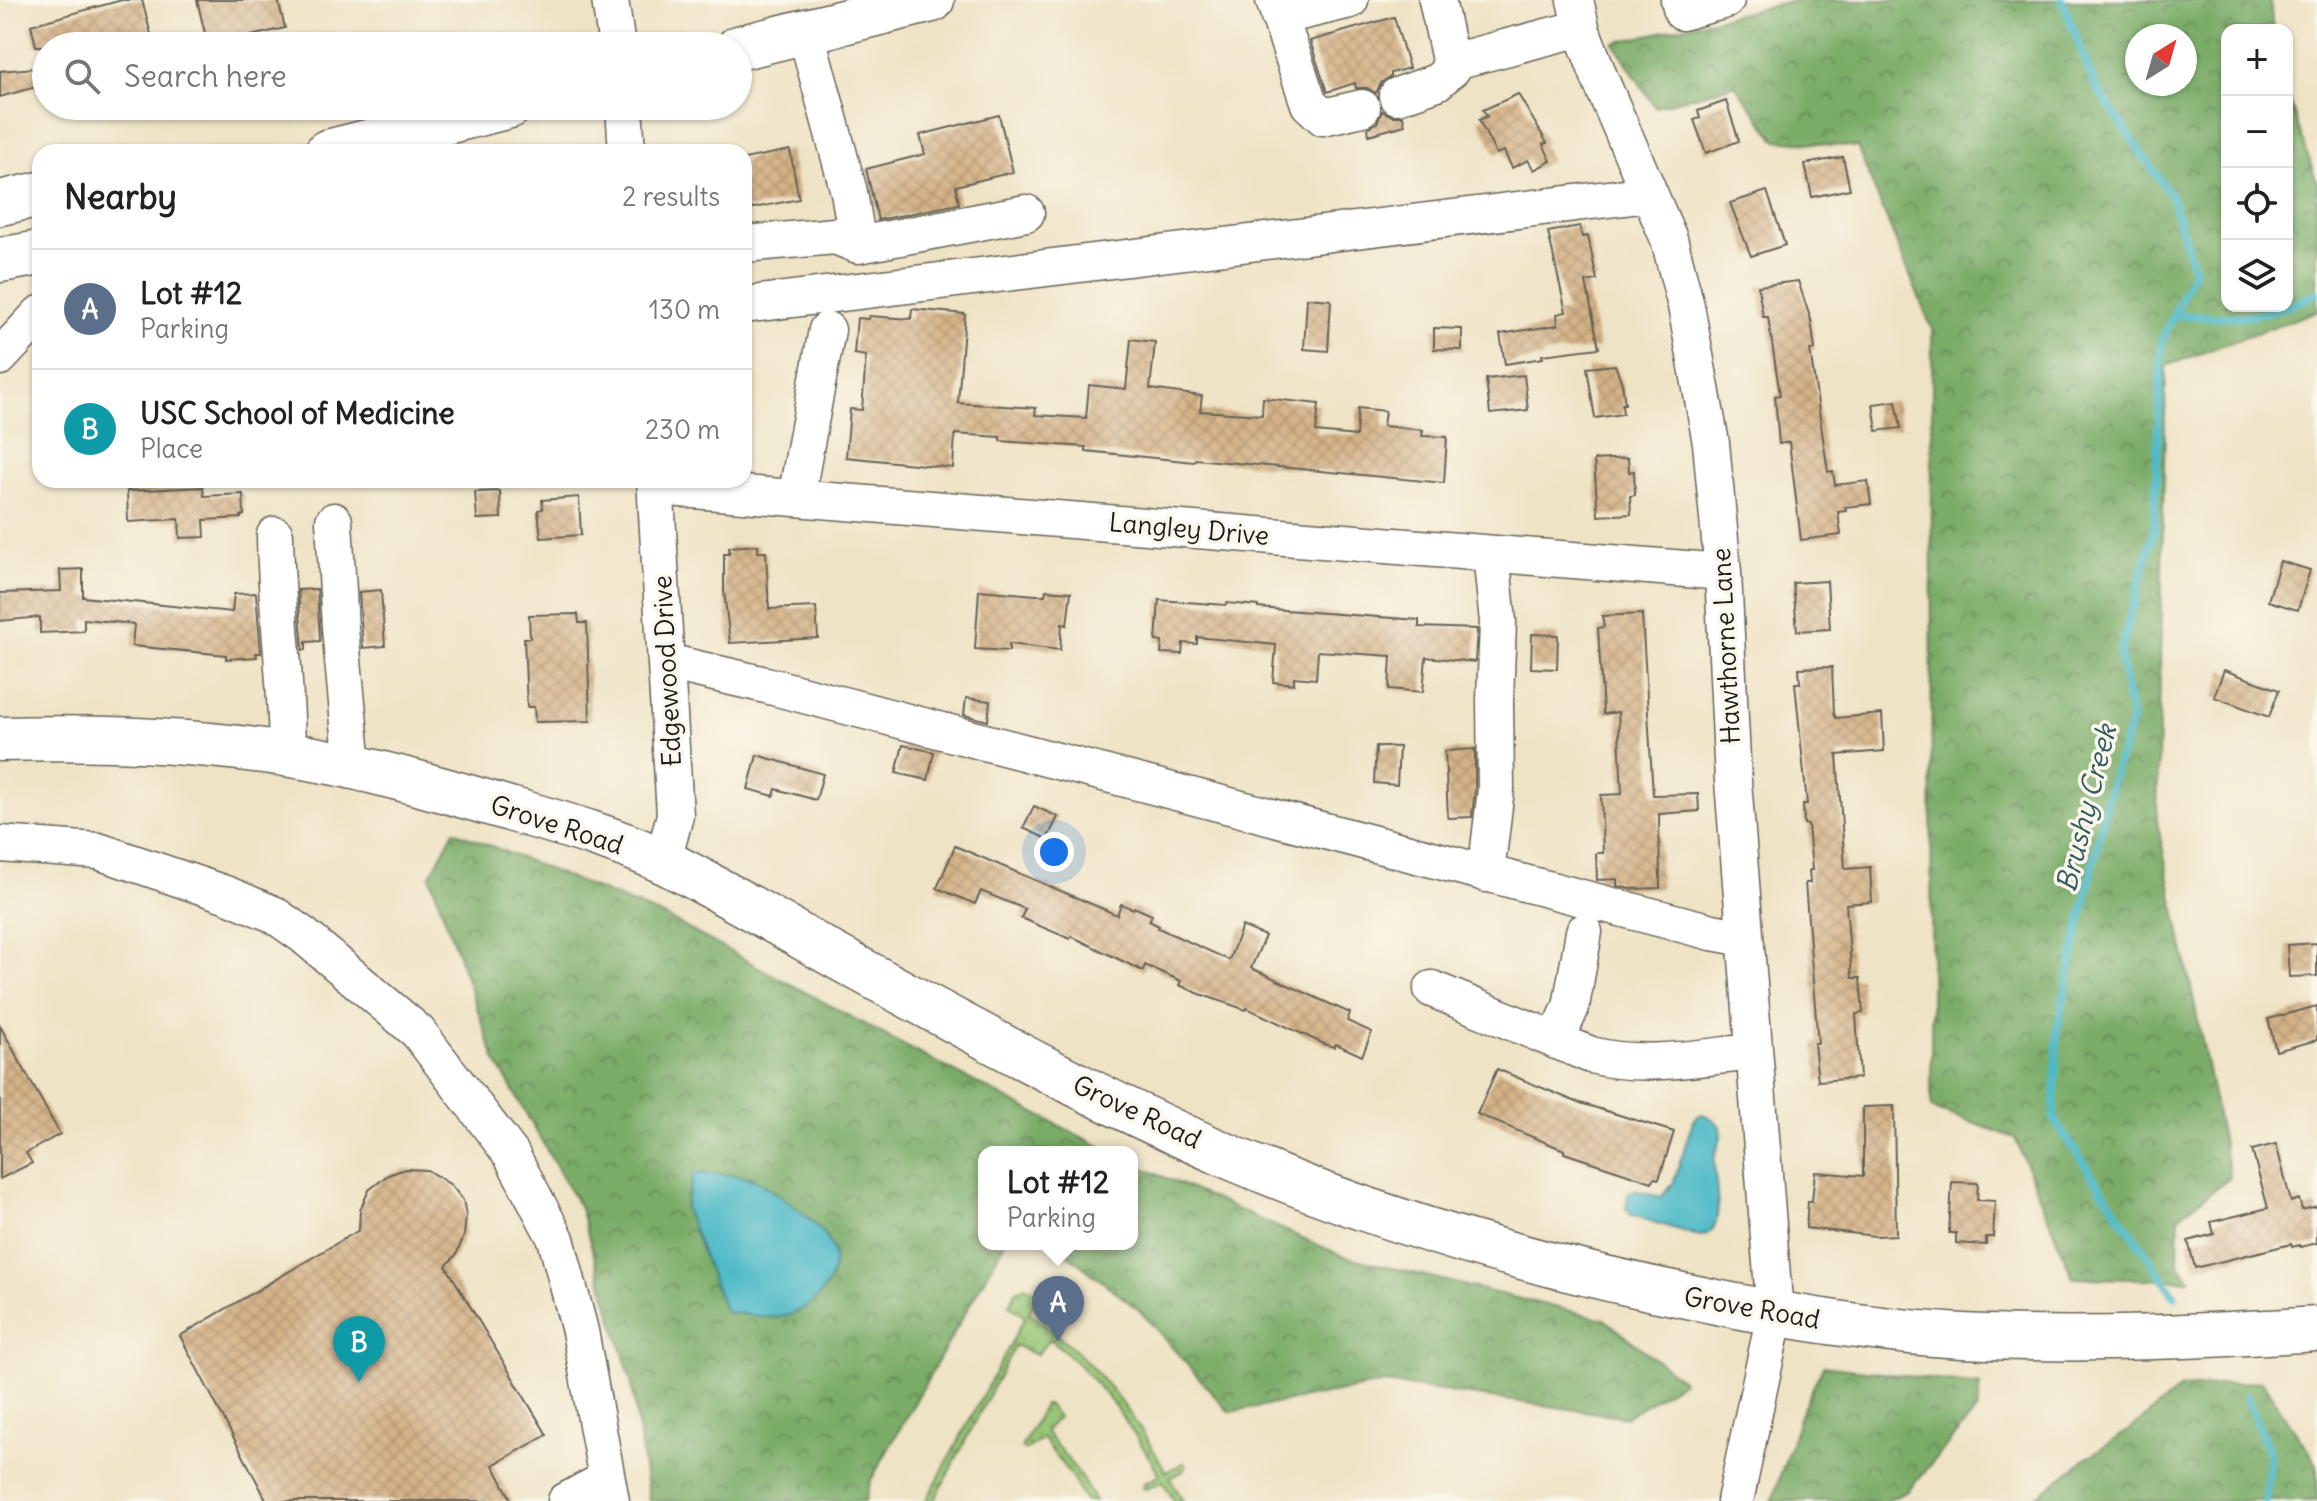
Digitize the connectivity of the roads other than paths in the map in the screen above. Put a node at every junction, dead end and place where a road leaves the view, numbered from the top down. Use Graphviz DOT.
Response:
graph roads {
  1 [pos="610,0"];
  2 [pos="932,0"];
  3 [pos="1350,0"];
  4 [pos="1437,0"];
  5 [pos="1679,0"];
  6 [pos="1726,0"];
  7 [pos="1277,8"];
  8 [pos="1578,14"];
  9 [pos="615,32"];
  10 [pos="806,33"];
  11 [pos="752,45"];
  12 [pos="1451,62"];
  13 [pos="1397,96"];
  14 [pos="1362,108"];
  15 [pos="470,120"];
  16 [pos="625,120"];
  17 [pos="408,142"];
  18 [pos="626,144"];
  19 [pos="1649,194"];
  20 [pos="32,196"];
  21 [pos="0,203"];
  22 [pos="1026,213"];
  23 [pos="752,243"];
  24 [pos="858,245"];
  25 [pos="32,254"];
  26 [pos="0,260"];
  27 [pos="752,304"];
  28 [pos="32,323"];
  29 [pos="827,330"];
  30 [pos="0,357"];
  31 [pos="655,488"];
  32 [pos="695,488"];
  33 [pos="796,498"];
  34 [pos="334,521"];
  35 [pos="275,535"];
  36 [pos="1491,554"];
  37 [pos="1723,572"];
  38 [pos="667,662"];
  39 [pos="0,739"];
  40 [pos="287,755"];
  41 [pos="353,767"];
  42 [pos="0,844"];
  43 [pos="663,861"];
  44 [pos="1486,874"];
  45 [pos="1584,932"];
  46 [pos="1745,938"];
  47 [pos="1432,989"];
  48 [pos="1556,1041"];
  49 [pos="1754,1052"];
  50 [pos="1775,1314"];
  51 [pos="2317,1329"];
  52 [pos="609,1490"];
  53 [pos="566,1501"];
  54 [pos="1735,1501"];
  1 -- 9 [label="street"];
  2 -- 10 [label="main road"];
  3 -- 7 [label="street"];
  4 -- 12 [label="street"];
  5 -- 6 [label="street"];
  7 -- 14 [label="street"];
  8 -- 12 [label="street"];
  8 -- 19 [label="street, Hawthorne Lane"];
  10 -- 11 [label="main road"];
  10 -- 24 [label="street"];
  12 -- 13 [label="street"];
  15 -- 17 [label="main road"];
  16 -- 18 [label="street"];
  19 -- 27 [label="street"];
  19 -- 37 [label="street, Hawthorne Lane"];
  20 -- 21 [label="main road"];
  22 -- 24 [label="street"];
  23 -- 24 [label="street"];
  25 -- 26 [label="main road"];
  28 -- 30 [label="street"];
  29 -- 33 [label="street"];
  31 -- 38 [label="street, Edgewood Drive"];
  32 -- 33 [label="street, Langley Drive"];
  33 -- 36 [label="street, Langley Drive"];
  34 -- 41 [label="street"];
  35 -- 40 [label="street"];
  36 -- 37 [label="street, Langley Drive"];
  36 -- 44 [label="street"];
  37 -- 46 [label="street, Hawthorne Lane"];
  38 -- 43 [label="street, Edgewood Drive"];
  38 -- 44 [label="street"];
  39 -- 40 [label="main road, Grove Road"];
  40 -- 41 [label="main road, Grove Road"];
  41 -- 43 [label="main road, Grove Road"];
  42 -- 52 [label="street"];
  43 -- 50 [label="main road, Grove Road"];
  44 -- 46 [label="street"];
  45 -- 48 [label="street"];
  46 -- 49 [label="street, Hawthorne Lane"];
  47 -- 48 [label="street"];
  48 -- 49 [label="street"];
  49 -- 50 [label="street, Hawthorne Lane"];
  50 -- 51 [label="main road, Grove Road"];
  50 -- 54 [label="street, Hawthorne Lane"];
  52 -- 53 [label="street"];
}
